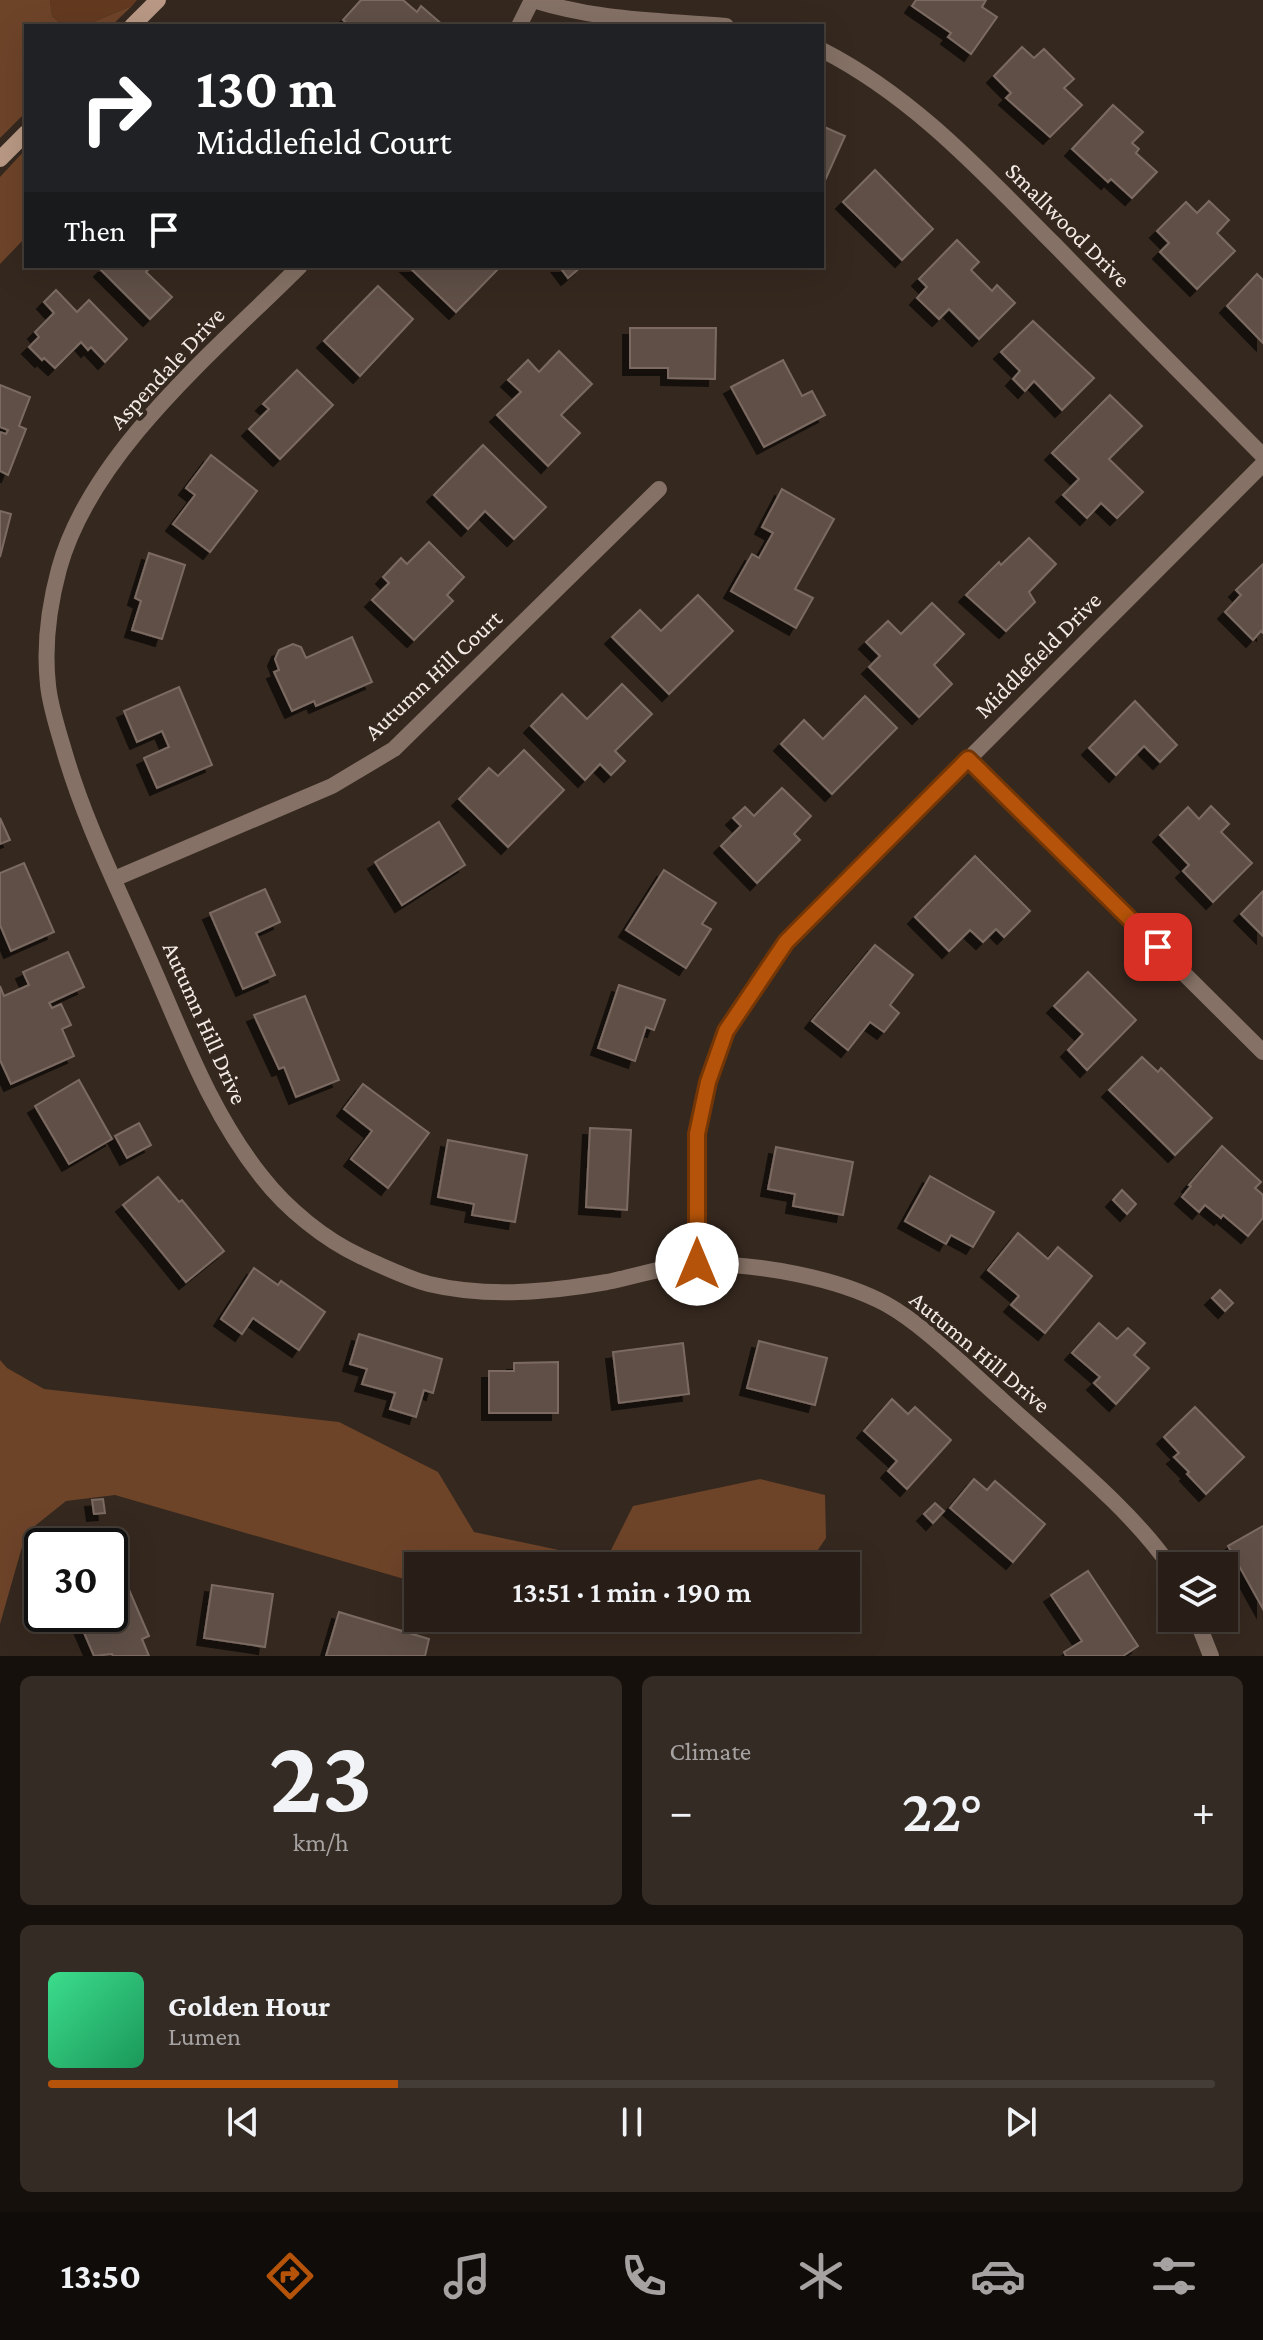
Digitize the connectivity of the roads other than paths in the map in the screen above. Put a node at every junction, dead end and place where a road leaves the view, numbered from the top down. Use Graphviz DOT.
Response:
graph roads {
  1 [pos="158,0"];
  2 [pos="533,0"];
  3 [pos="134,24"];
  4 [pos="520,24"];
  5 [pos="687,24"];
  6 [pos="824,51"];
  7 [pos="24,135"];
  8 [pos="0,159"];
  9 [pos="298,268"];
  10 [pos="1263,456"];
  11 [pos="1263,464"];
  12 [pos="659,489"];
  13 [pos="968,759"];
  14 [pos="114,879"];
  15 [pos="1263,1052"];
  16 [pos="697,1264"];
  17 [pos="1161,1552"];
  18 [pos="1202,1632"];
  19 [pos="1211,1656"];
  1 -- 3 [label="main road"];
  2 -- 4 [label="street"];
  2 -- 5 [label="street"];
  6 -- 10 [label="street, Smallwood Drive"];
  7 -- 8 [label="main road"];
  9 -- 14 [label="street, Aspendale Drive"];
  11 -- 13 [label="street, Middlefield Drive"];
  12 -- 14 [label="street, Autumn Hill Court"];
  13 -- 15 [label="street"];
  13 -- 16 [label="street, Middlefield Drive"];
  14 -- 16 [label="street, Autumn Hill Drive"];
  16 -- 17 [label="street, Autumn Hill Drive"];
  18 -- 19 [label="street"];
}
